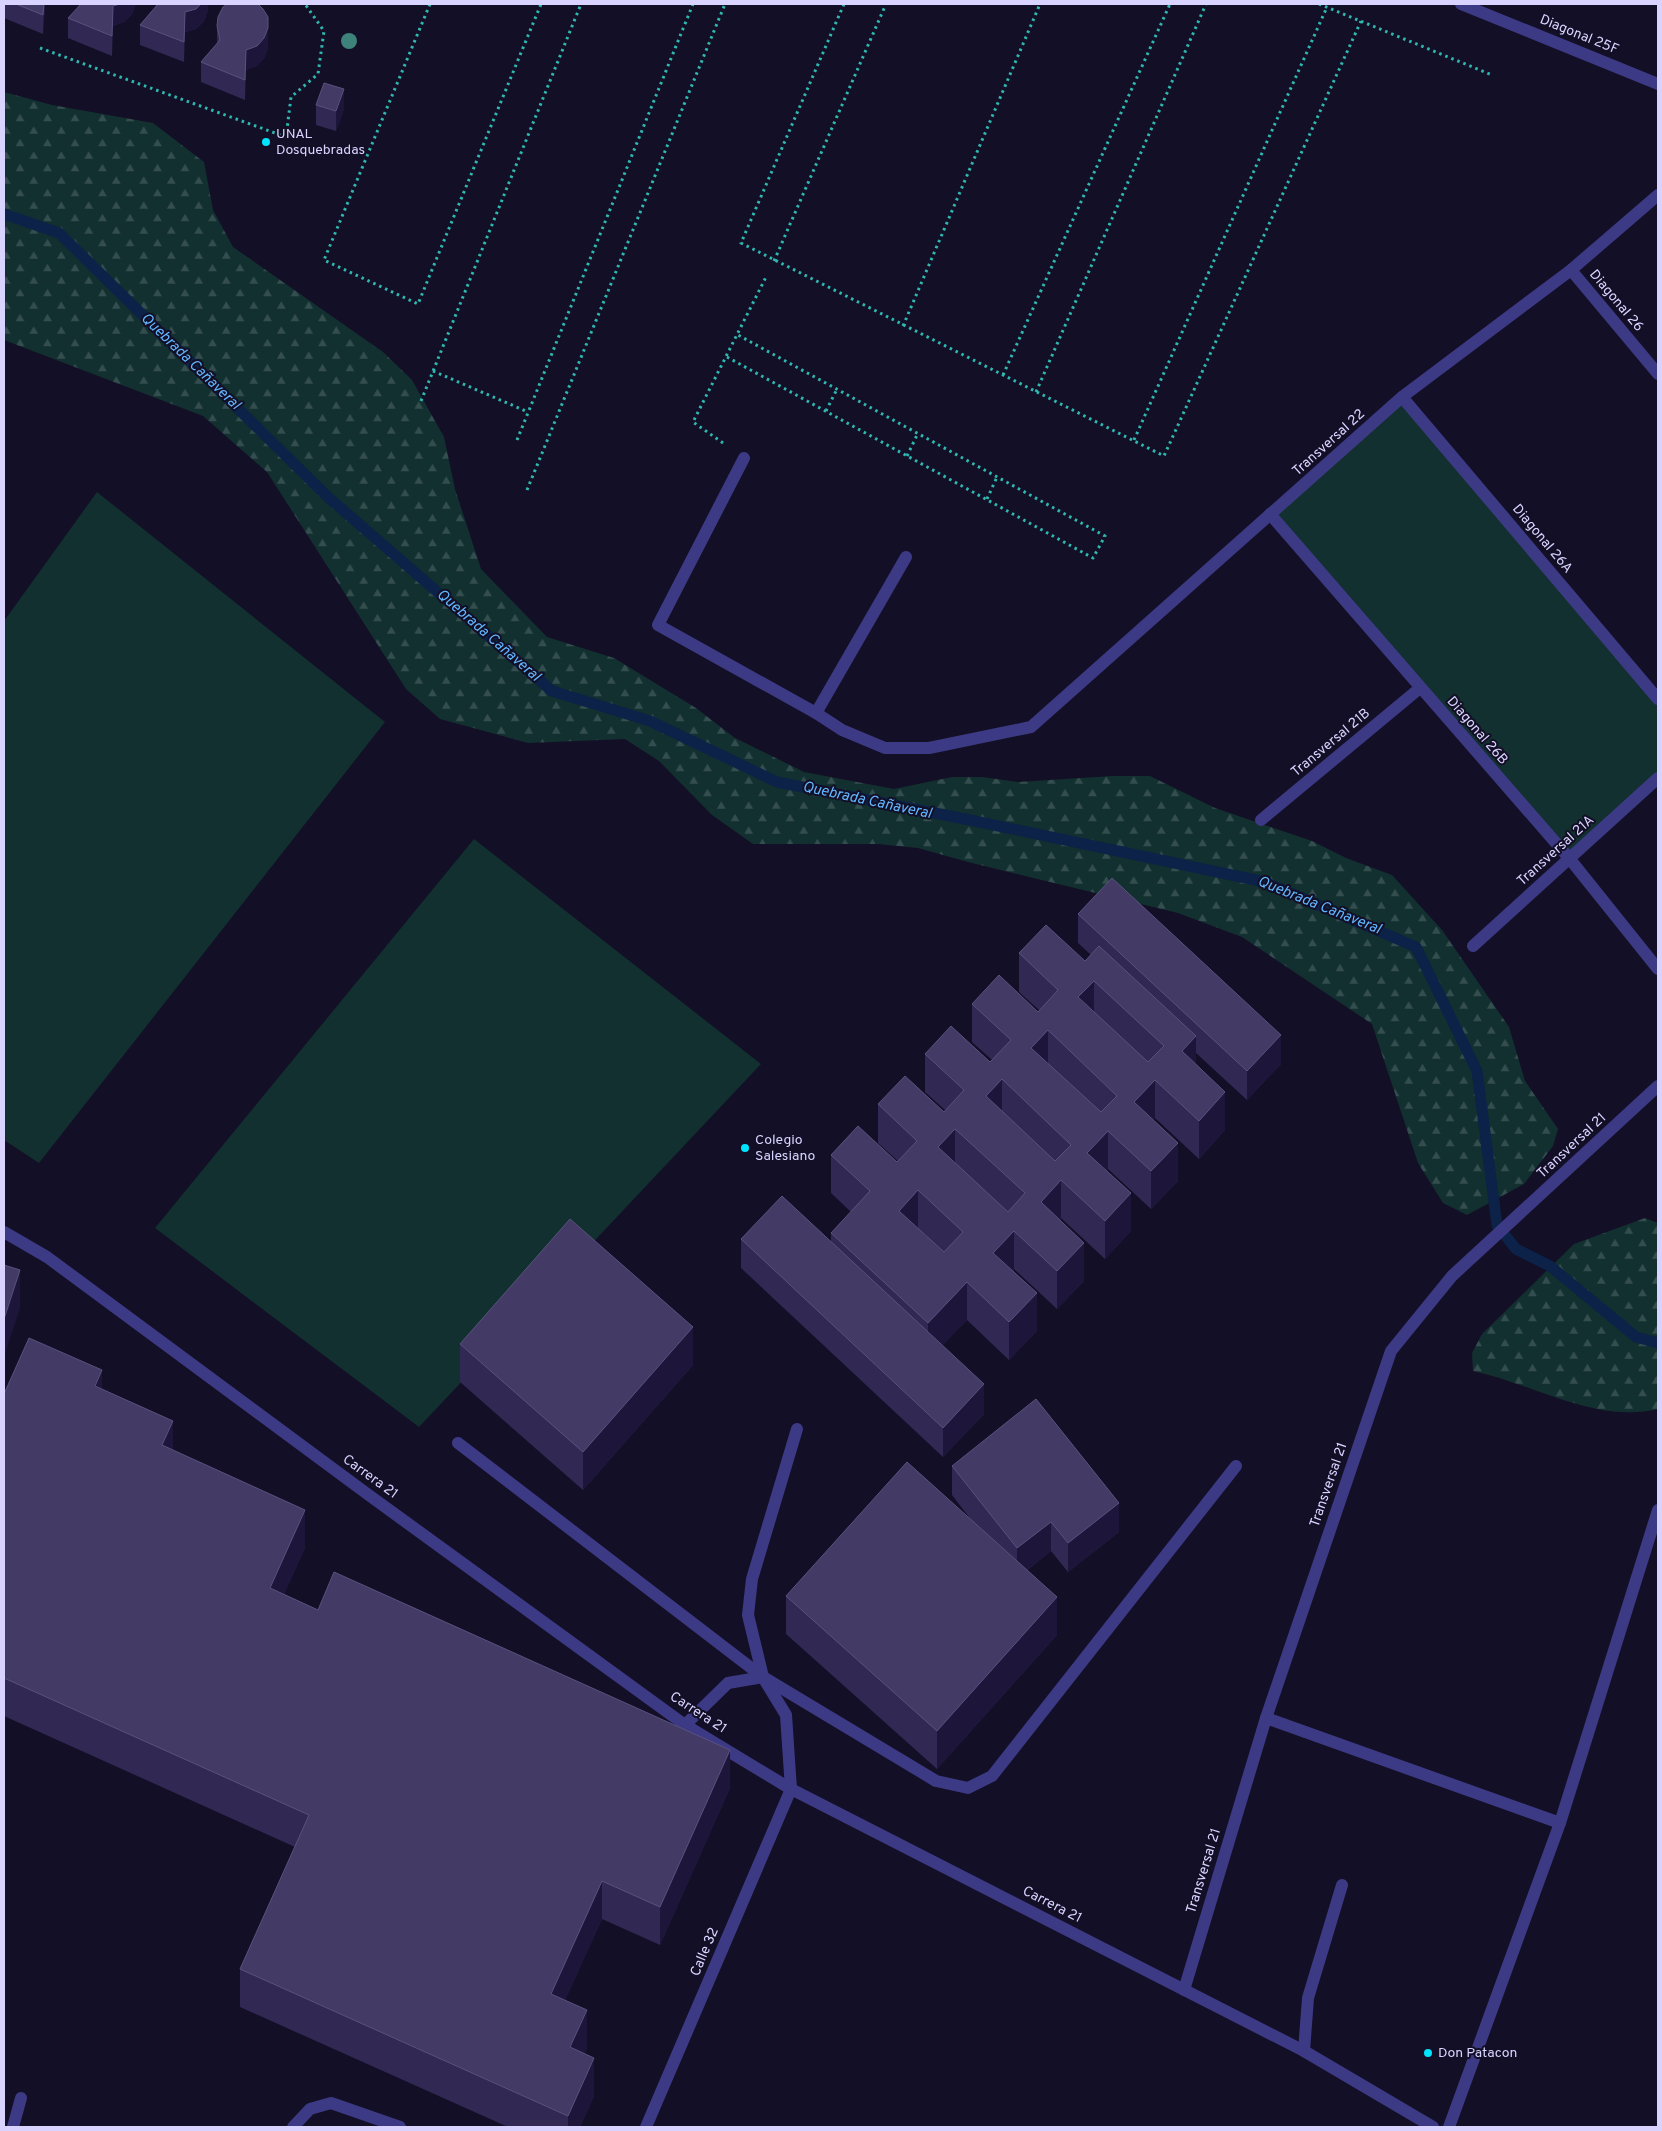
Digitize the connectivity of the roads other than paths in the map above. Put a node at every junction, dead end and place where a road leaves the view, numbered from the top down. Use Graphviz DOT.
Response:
graph roads {
  1 [pos="1461,4"];
  2 [pos="1658,84"];
  3 [pos="1658,195"];
  4 [pos="1571,270"];
  5 [pos="1658,374"];
  6 [pos="1402,397"];
  7 [pos="744,458"];
  8 [pos="1270,514"];
  9 [pos="906,557"];
  10 [pos="1420,688"];
  11 [pos="1658,699"];
  12 [pos="816,713"];
  13 [pos="1658,778"];
  14 [pos="1262,820"];
  15 [pos="1569,858"];
  16 [pos="1473,946"];
  17 [pos="1658,969"];
  18 [pos="1658,1086"];
  19 [pos="4,1232"];
  20 [pos="797,1429"];
  21 [pos="458,1443"];
  22 [pos="1236,1466"];
  23 [pos="1658,1510"];
  24 [pos="763,1677"];
  25 [pos="1266,1718"];
  26 [pos="685,1725"];
  27 [pos="791,1789"];
  28 [pos="1560,1822"];
  29 [pos="1342,1885"];
  30 [pos="1184,1990"];
  31 [pos="1304,2051"];
  32 [pos="20,2098"];
  33 [pos="13,2127"];
  34 [pos="293,2127"];
  35 [pos="400,2127"];
  36 [pos="646,2127"];
  37 [pos="1434,2127"];
  38 [pos="1449,2127"];
  1 -- 2 [label="street, Diagonal 25F"];
  3 -- 4 [label="street, Transversal 22"];
  4 -- 5 [label="street, Diagonal 26"];
  4 -- 6 [label="street, Transversal 22"];
  6 -- 8 [label="street, Transversal 22"];
  6 -- 11 [label="street, Diagonal 26A"];
  7 -- 12 [label="street"];
  8 -- 10 [label="street, Diagonal 26B"];
  8 -- 12 [label="street, Transversal 22"];
  9 -- 12 [label="street"];
  10 -- 14 [label="street, Transversal 21B"];
  10 -- 15 [label="street, Diagonal 26B"];
  13 -- 15 [label="street, Transversal 21A"];
  15 -- 16 [label="street, Transversal 21A"];
  15 -- 17 [label="street, Diagonal 26B"];
  18 -- 25 [label="street, Transversal 21"];
  19 -- 26 [label="street, Carrera 21"];
  20 -- 24 [label="street"];
  21 -- 24 [label="street"];
  22 -- 24 [label="street"];
  23 -- 28 [label="street"];
  24 -- 26 [label="street"];
  24 -- 27 [label="street"];
  25 -- 28 [label="street"];
  25 -- 30 [label="street, Transversal 21"];
  26 -- 27 [label="street, Carrera 21"];
  27 -- 30 [label="street, Carrera 21"];
  27 -- 36 [label="street, Calle 32"];
  28 -- 38 [label="street"];
  29 -- 31 [label="street"];
  30 -- 31 [label="street, Carrera 21"];
  31 -- 37 [label="street, Carrera 21"];
  32 -- 33 [label="street"];
  34 -- 35 [label="street"];
}
